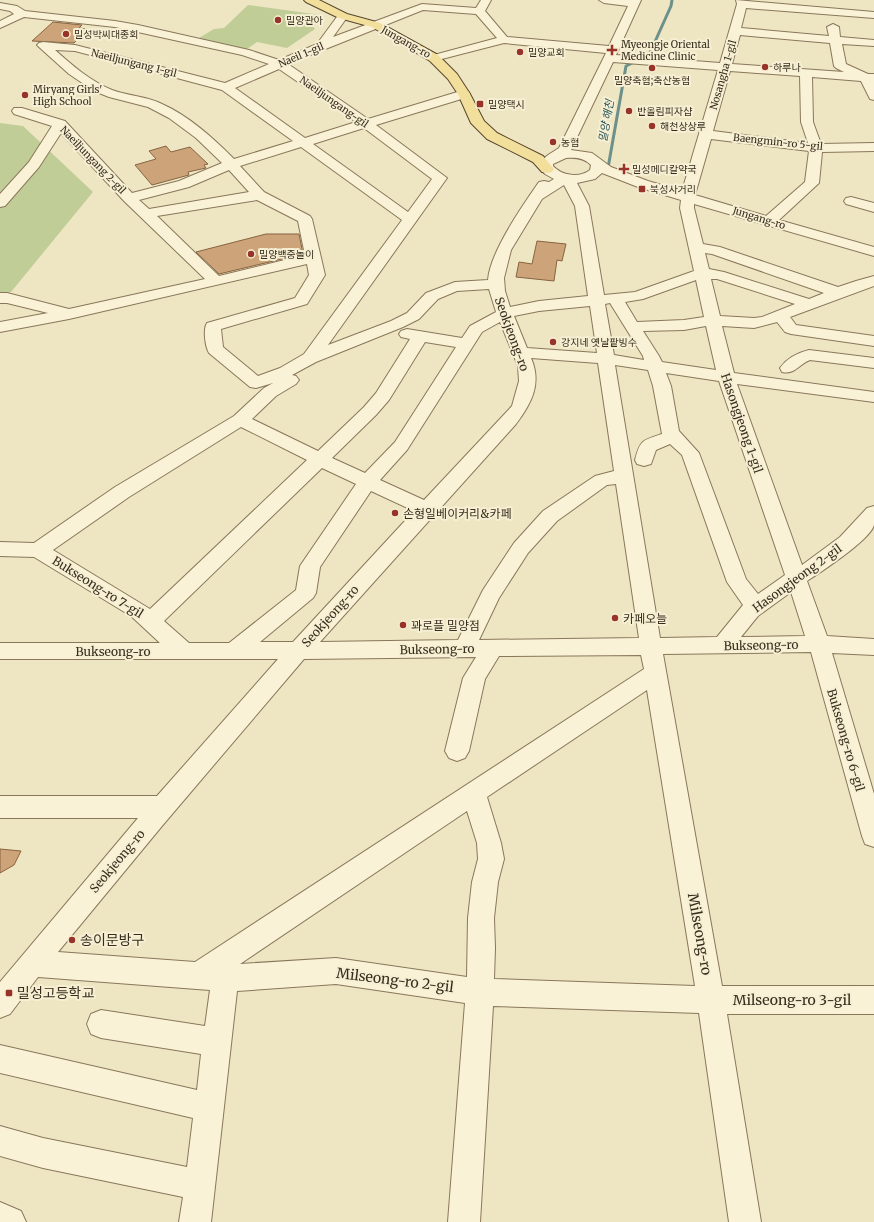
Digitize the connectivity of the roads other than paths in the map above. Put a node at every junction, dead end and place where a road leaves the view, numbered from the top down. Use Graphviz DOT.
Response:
graph roads {
  1 [pos="310,0"];
  2 [pos="486,0"];
  3 [pos="604,0"];
  4 [pos="636,2"];
  5 [pos="742,2"];
  6 [pos="419,4"];
  7 [pos="814,5"];
  8 [pos="0,6"];
  9 [pos="781,8"];
  10 [pos="479,11"];
  11 [pos="22,14"];
  12 [pos="874,15"];
  13 [pos="343,16"];
  14 [pos="763,18"];
  15 [pos="832,21"];
  16 [pos="749,22"];
  17 [pos="0,25"];
  18 [pos="376,25"];
  19 [pos="874,26"];
  20 [pos="735,29"];
  21 [pos="504,40"];
  22 [pos="835,40"];
  23 [pos="874,43"];
  24 [pos="321,46"];
  25 [pos="611,56"];
  26 [pos="434,58"];
  27 [pos="280,64"];
  28 [pos="725,67"];
  29 [pos="806,73"];
  30 [pos="869,77"];
  31 [pos="226,86"];
  32 [pos="464,94"];
  33 [pos="874,96"];
  34 [pos="18,111"];
  35 [pos="60,124"];
  36 [pos="367,124"];
  37 [pos="706,134"];
  38 [pos="573,135"];
  39 [pos="303,143"];
  40 [pos="512,145"];
  41 [pos="816,148"];
  42 [pos="874,148"];
  43 [pos="557,155"];
  44 [pos="594,161"];
  45 [pos="232,164"];
  46 [pos="547,169"];
  47 [pos="590,176"];
  48 [pos="565,178"];
  49 [pos="643,184"];
  50 [pos="259,195"];
  51 [pos="688,196"];
  52 [pos="129,198"];
  53 [pos="536,198"];
  54 [pos="851,201"];
  55 [pos="0,203"];
  56 [pos="582,206"];
  57 [pos="874,208"];
  58 [pos="146,214"];
  59 [pos="409,219"];
  60 [pos="769,221"];
  61 [pos="696,247"];
  62 [pos="874,252"];
  63 [pos="313,258"];
  64 [pos="702,273"];
  65 [pos="216,281"];
  66 [pos="874,281"];
  67 [pos="497,284"];
  68 [pos="839,293"];
  69 [pos="0,298"];
  70 [pos="615,298"];
  71 [pos="597,300"];
  72 [pos="810,304"];
  73 [pos="505,313"];
  74 [pos="69,314"];
  75 [pos="780,316"];
  76 [pos="712,320"];
  77 [pos="0,327"];
  78 [pos="632,328"];
  79 [pos="383,329"];
  80 [pos="420,336"];
  81 [pos="874,341"];
  82 [pos="466,344"];
  83 [pos="520,352"];
  84 [pos="310,358"];
  85 [pos="606,359"];
  86 [pos="874,363"];
  87 [pos="654,366"];
  88 [pos="788,368"];
  89 [pos="286,372"];
  90 [pos="726,377"];
  91 [pos="874,397"];
  92 [pos="240,420"];
  93 [pos="674,437"];
  94 [pos="320,459"];
  95 [pos="644,460"];
  96 [pos="624,476"];
  97 [pos="367,482"];
  98 [pos="427,509"];
  99 [pos="874,513"];
  100 [pos="0,549"];
  101 [pos="38,550"];
  102 [pos="797,579"];
  103 [pos="757,607"];
  104 [pos="151,621"];
  105 [pos="819,644"];
  106 [pos="722,646"];
  107 [pos="874,646"];
  108 [pos="651,647"];
  109 [pos="464,649"];
  110 [pos="492,649"];
  111 [pos="299,650"];
  112 [pos="0,651"];
  113 [pos="184,651"];
  114 [pos="234,651"];
  115 [pos="655,673"];
  116 [pos="456,751"];
  117 [pos="474,793"];
  118 [pos="0,807"];
  119 [pos="163,807"];
  120 [pos="874,836"];
  121 [pos="32,963"];
  122 [pos="211,977"];
  123 [pos="480,992"];
  124 [pos="711,1000"];
  125 [pos="874,1000"];
  126 [pos="0,1004"];
  127 [pos="101,1024"];
  128 [pos="217,1042"];
  129 [pos="0,1059"];
  130 [pos="209,1107"];
  131 [pos="3,1147"];
  132 [pos="200,1185"];
  133 [pos="0,1218"];
  134 [pos="10,1222"];
  135 [pos="195,1222"];
  136 [pos="464,1222"];
  137 [pos="745,1222"];
  1 -- 13 [label="main road, Jungang-ro"];
  2 -- 10 [label="street"];
  3 -- 4 [label="street"];
  4 -- 25 [label="street"];
  5 -- 9 [label="street"];
  5 -- 20 [label="street, Nosangha 1-gil"];
  6 -- 10 [label="street"];
  6 -- 18 [label="street, Naeil 1-gil"];
  7 -- 9 [label="street"];
  7 -- 12 [label="street"];
  7 -- 15 [label="street"];
  8 -- 11 [label="street, Naeiljungang-gil"];
  9 -- 14 [label="street"];
  10 -- 21 [label="street"];
  11 -- 17 [label="street"];
  11 -- 27 [label="street, Naeiljungang-gil"];
  13 -- 18 [label="main road, Jungang-ro"];
  13 -- 24 [label="street"];
  15 -- 19 [label="street"];
  15 -- 22 [label="street"];
  16 -- 20 [label="street"];
  18 -- 24 [label="street, Naeil 1-gil"];
  18 -- 26 [label="main road, Jungang-ro"];
  20 -- 22 [label="street"];
  20 -- 28 [label="street, Nosangha 1-gil"];
  21 -- 25 [label="street"];
  21 -- 26 [label="street"];
  22 -- 23 [label="street"];
  22 -- 30 [label="street"];
  24 -- 27 [label="street, Naeil 1-gil"];
  25 -- 28 [label="street"];
  25 -- 38 [label="street"];
  26 -- 32 [label="main road, Jungang-ro"];
  27 -- 31 [label="street, Naeil 1-gil"];
  27 -- 36 [label="street, Naeiljungang-gil"];
  28 -- 29 [label="street"];
  28 -- 37 [label="street, Nosangha 1-gil"];
  29 -- 30 [label="street"];
  29 -- 41 [label="street"];
  30 -- 33 [label="street"];
  31 -- 39 [label="street, Naeiljungang 1-gil"];
  31 -- 45 [label="street, Naeiljungang 1-gil"];
  32 -- 36 [label="street"];
  32 -- 40 [label="main road, Jungang-ro"];
  34 -- 35 [label="street"];
  35 -- 52 [label="street, Naeiljungang 2-gil"];
  35 -- 55 [label="street, Naeiljungang 2-gil"];
  36 -- 39 [label="street"];
  36 -- 59 [label="street, Naeiljungang-gil"];
  37 -- 41 [label="street, Baengmin-ro 5-gil"];
  37 -- 51 [label="street, Nosangha 1-gil"];
  38 -- 43 [label="street"];
  38 -- 44 [label="street"];
  39 -- 45 [label="street"];
  39 -- 59 [label="street, Naeiljungang 1-gil"];
  40 -- 43 [label="main road"];
  40 -- 46 [label="main road"];
  41 -- 42 [label="street, Baengmin-ro 5-gil"];
  41 -- 60 [label="street"];
  43 -- 44 [label="street"];
  43 -- 46 [label="street"];
  44 -- 47 [label="street"];
  44 -- 49 [label="street"];
  45 -- 50 [label="street"];
  45 -- 52 [label="street"];
  46 -- 48 [label="street"];
  46 -- 53 [label="street, Seokjeong-ro"];
  47 -- 48 [label="street"];
  47 -- 49 [label="street"];
  47 -- 56 [label="street"];
  48 -- 53 [label="street"];
  48 -- 56 [label="street"];
  49 -- 51 [label="street, Jungang-ro"];
  50 -- 58 [label="street"];
  50 -- 63 [label="street"];
  51 -- 60 [label="street, Jungang-ro"];
  51 -- 61 [label="street, Hasongjeong 1-gil"];
  52 -- 58 [label="street, Naeiljungang 2-gil"];
  53 -- 67 [label="street, Seokjeong-ro"];
  54 -- 57 [label="street"];
  56 -- 71 [label="street, Milseong-ro"];
  58 -- 65 [label="street, Naeiljungang 2-gil"];
  59 -- 84 [label="street, Naeiljungang-gil"];
  60 -- 62 [label="street, Jungang-ro"];
  61 -- 64 [label="street, Hasongjeong 1-gil"];
  61 -- 68 [label="street"];
  63 -- 65 [label="street"];
  63 -- 89 [label="street"];
  64 -- 70 [label="street"];
  64 -- 72 [label="street"];
  64 -- 76 [label="street, Hasongjeong 1-gil"];
  65 -- 74 [label="street"];
  66 -- 68 [label="street"];
  67 -- 73 [label="street, Seokjeong-ro"];
  67 -- 79 [label="street"];
  68 -- 72 [label="street"];
  69 -- 74 [label="street"];
  70 -- 71 [label="street"];
  70 -- 78 [label="street"];
  71 -- 73 [label="street"];
  71 -- 85 [label="street, Milseong-ro"];
  72 -- 75 [label="street"];
  73 -- 82 [label="street"];
  73 -- 83 [label="street, Seokjeong-ro"];
  74 -- 77 [label="street"];
  75 -- 76 [label="street"];
  75 -- 81 [label="street"];
  76 -- 78 [label="street"];
  76 -- 90 [label="street, Hasongjeong 1-gil"];
  78 -- 87 [label="street"];
  79 -- 80 [label="street"];
  79 -- 84 [label="street"];
  80 -- 82 [label="street"];
  80 -- 94 [label="street"];
  82 -- 97 [label="street"];
  83 -- 85 [label="street"];
  83 -- 98 [label="street, Seokjeong-ro"];
  84 -- 89 [label="street"];
  85 -- 87 [label="street"];
  85 -- 96 [label="street, Milseong-ro"];
  86 -- 88 [label="street"];
  87 -- 90 [label="street"];
  87 -- 93 [label="street"];
  89 -- 92 [label="street"];
  90 -- 91 [label="street"];
  90 -- 102 [label="street, Hasongjeong 1-gil"];
  92 -- 94 [label="street"];
  92 -- 101 [label="street"];
  93 -- 95 [label="street"];
  93 -- 103 [label="street"];
  94 -- 97 [label="street"];
  94 -- 104 [label="street"];
  96 -- 108 [label="street, Milseong-ro"];
  96 -- 109 [label="street"];
  97 -- 98 [label="street"];
  97 -- 114 [label="street"];
  98 -- 111 [label="street, Seokjeong-ro"];
  99 -- 102 [label="street, Hasongjeong 2-gil"];
  100 -- 101 [label="street, Bukseong-ro 7-gil"];
  101 -- 104 [label="street, Bukseong-ro 7-gil"];
  102 -- 103 [label="street, Hasongjeong 2-gil"];
  102 -- 105 [label="street, Hasongjeong 1-gil"];
  103 -- 106 [label="street, Hasongjeong 2-gil"];
  104 -- 113 [label="street, Bukseong-ro 7-gil"];
  105 -- 106 [label="street, Bukseong-ro"];
  105 -- 107 [label="street, Bukseong-ro"];
  105 -- 120 [label="street, Bukseong-ro 6-gil"];
  106 -- 108 [label="street, Bukseong-ro"];
  108 -- 110 [label="street, Bukseong-ro"];
  108 -- 115 [label="street, Milseong-ro"];
  109 -- 110 [label="street, Bukseong-ro"];
  109 -- 111 [label="street, Bukseong-ro"];
  110 -- 116 [label="street"];
  111 -- 114 [label="street, Bukseong-ro"];
  111 -- 119 [label="street, Seokjeong-ro"];
  112 -- 113 [label="street, Bukseong-ro"];
  113 -- 114 [label="street, Bukseong-ro"];
  115 -- 117 [label="street"];
  115 -- 124 [label="street, Milseong-ro"];
  117 -- 122 [label="street"];
  117 -- 123 [label="street"];
  118 -- 119 [label="street"];
  119 -- 121 [label="street, Seokjeong-ro"];
  121 -- 122 [label="street, Milseong-ro 2-gil"];
  121 -- 126 [label="street, Seokjeong-ro"];
  122 -- 123 [label="street, Milseong-ro 2-gil"];
  122 -- 128 [label="street"];
  123 -- 124 [label="street, Milseong-ro 2-gil"];
  123 -- 136 [label="street"];
  124 -- 125 [label="street, Milseong-ro 3-gil"];
  124 -- 137 [label="street, Milseong-ro"];
  127 -- 128 [label="street"];
  128 -- 130 [label="street"];
  129 -- 130 [label="street"];
  130 -- 132 [label="street"];
  131 -- 132 [label="street"];
  132 -- 135 [label="street"];
  133 -- 134 [label="street"];
}
